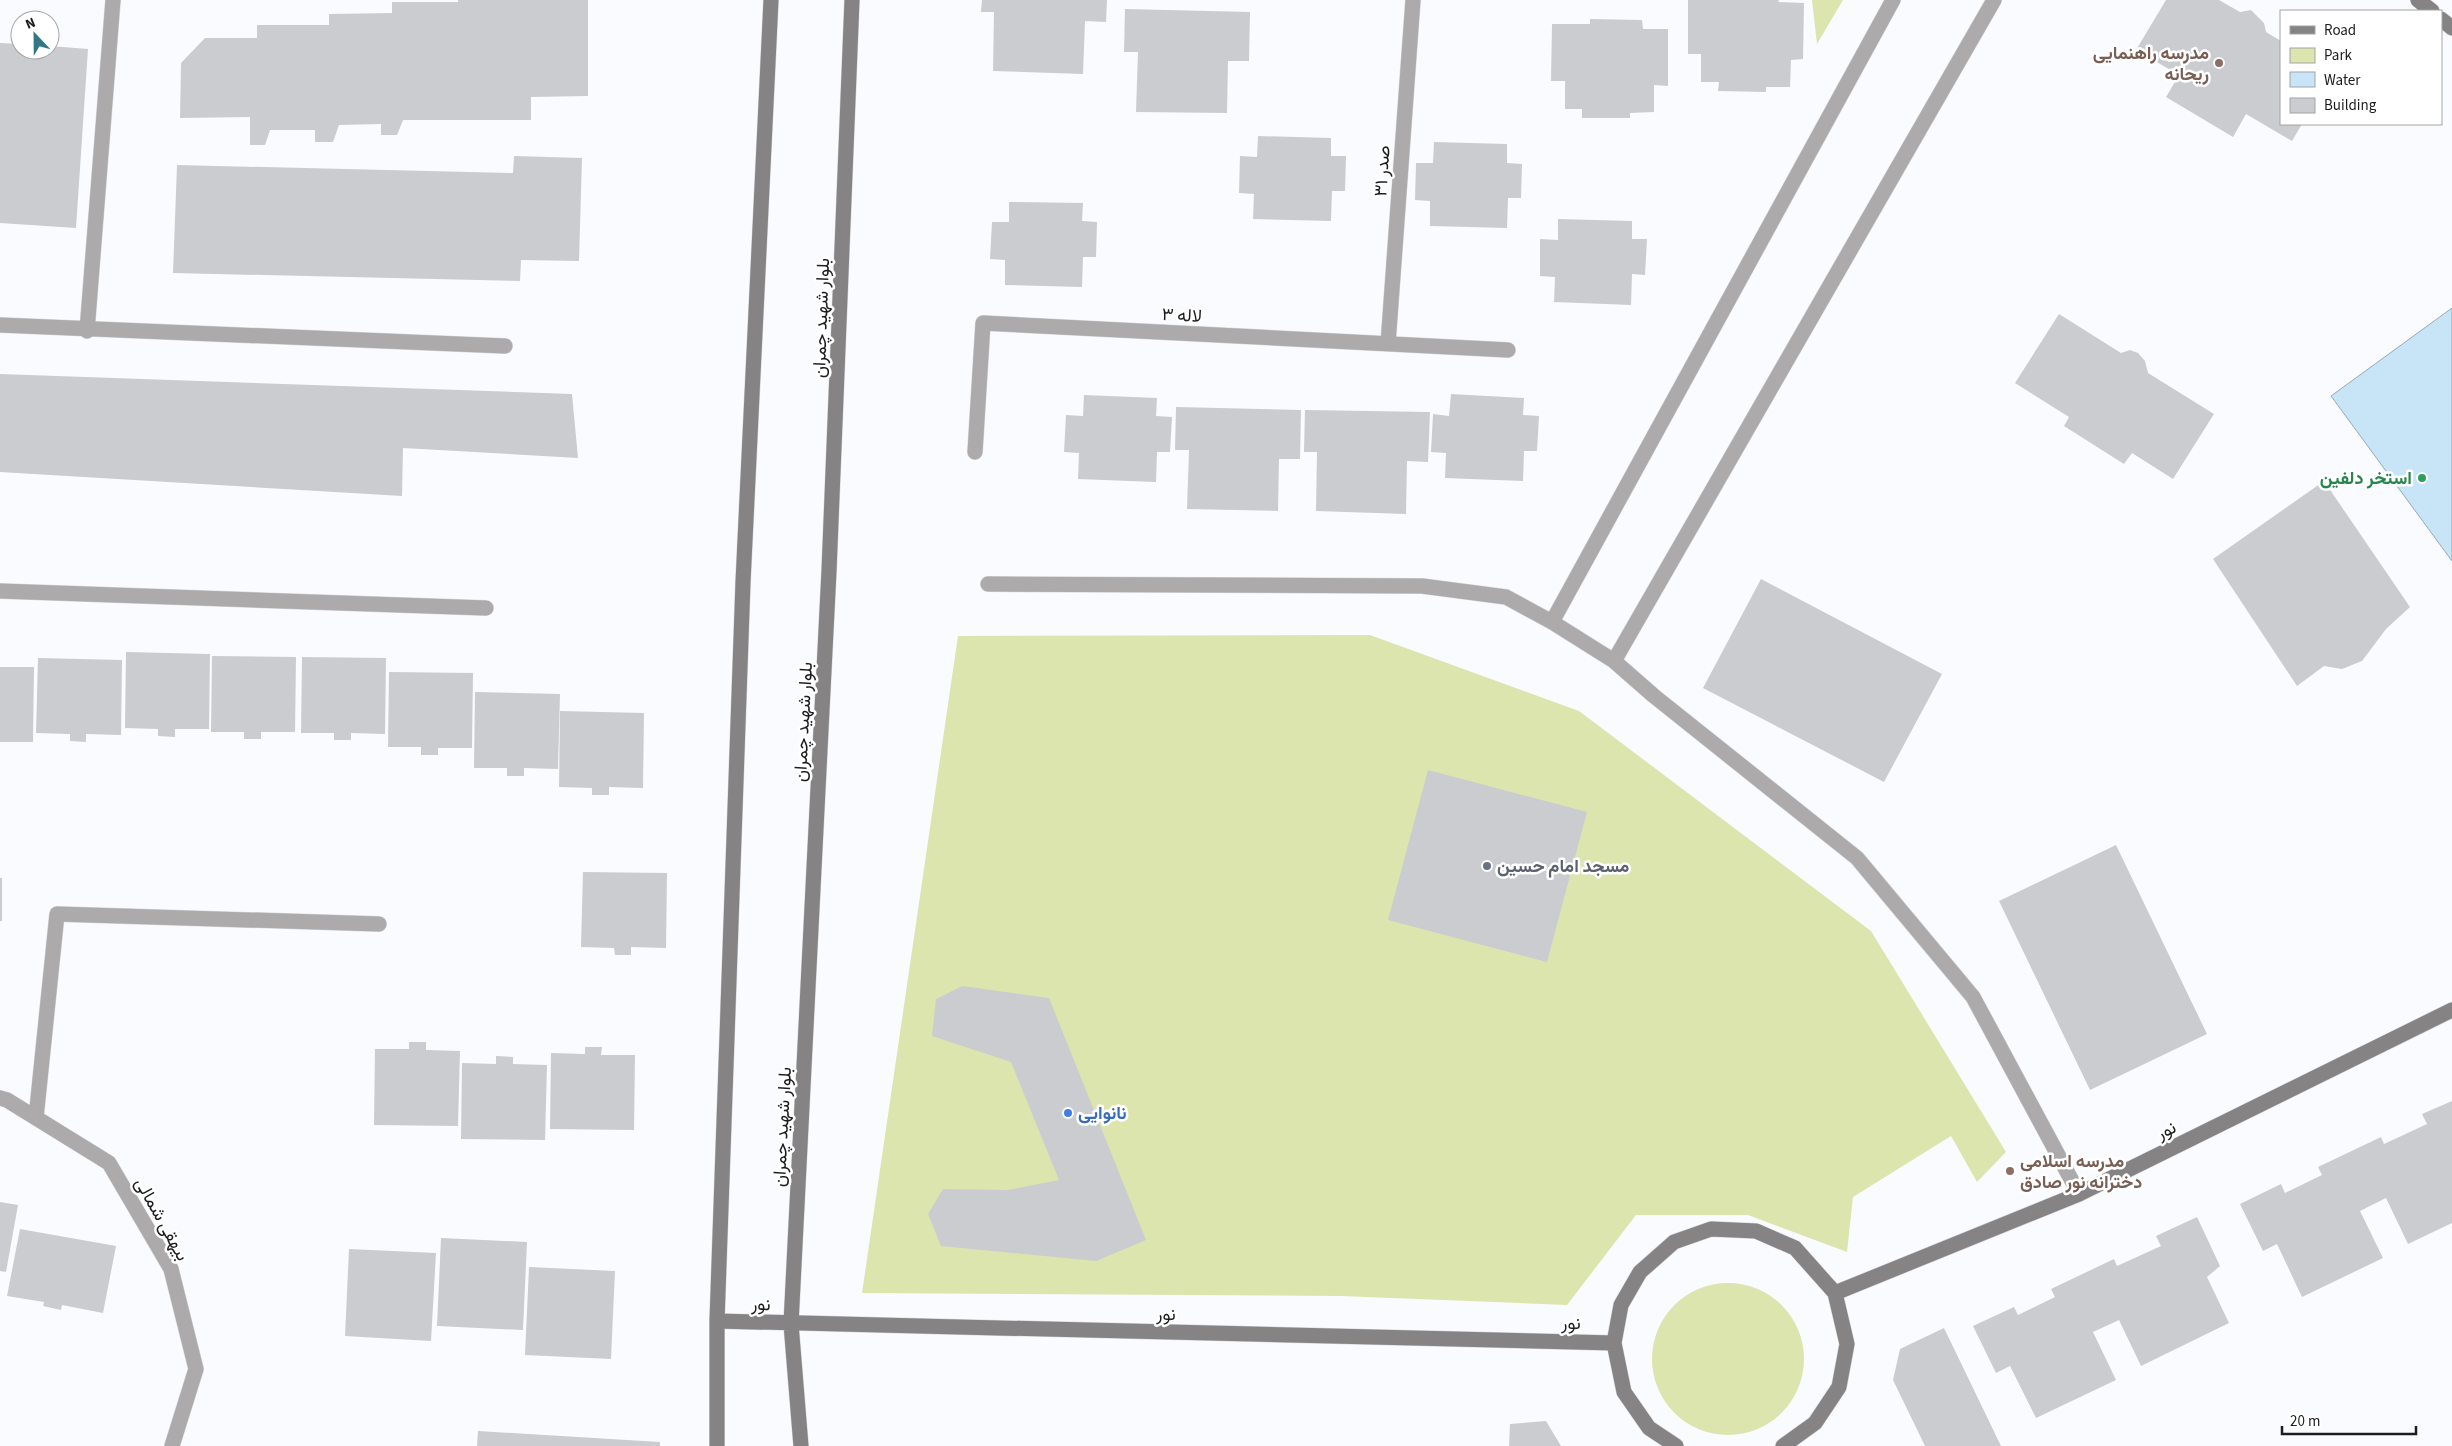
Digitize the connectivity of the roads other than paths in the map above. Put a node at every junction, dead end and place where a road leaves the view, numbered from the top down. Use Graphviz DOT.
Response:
graph roads {
  1 [pos="113,0"];
  2 [pos="771,0"];
  3 [pos="852,0"];
  4 [pos="1413,0"];
  5 [pos="1893,0"];
  6 [pos="1994,0"];
  7 [pos="2418,0"];
  8 [pos="2431,10"];
  9 [pos="2442,20"];
  10 [pos="2452,28"];
  11 [pos="0,325"];
  12 [pos="87,330"];
  13 [pos="1388,344"];
  14 [pos="505,346"];
  15 [pos="1508,350"];
  16 [pos="975,452"];
  17 [pos="988,584"];
  18 [pos="0,591"];
  19 [pos="486,608"];
  20 [pos="1552,622"];
  21 [pos="1614,660"];
  22 [pos="379,924"];
  23 [pos="2452,1010"];
  24 [pos="0,1098"];
  25 [pos="36,1118"];
  26 [pos="2080,1194"];
  27 [pos="1835,1293"];
  28 [pos="717,1321"];
  29 [pos="791,1324"];
  30 [pos="1614,1343"];
  31 [pos="172,1446"];
  32 [pos="717,1446"];
  33 [pos="801,1446"];
  34 [pos="1676,1446"];
  35 [pos="1783,1446"];
  1 -- 12 [label="street"];
  2 -- 28 [label="main road"];
  3 -- 29 [label="main road, بلوار شهید چمران"];
  4 -- 13 [label="street, صدر ۳۱"];
  5 -- 20 [label="street"];
  6 -- 21 [label="street"];
  7 -- 8 [label="main road"];
  9 -- 10 [label="main road"];
  11 -- 12 [label="street"];
  12 -- 14 [label="street"];
  13 -- 15 [label="street, لاله ۳"];
  13 -- 16 [label="street, لاله ۳"];
  17 -- 20 [label="street"];
  18 -- 19 [label="street"];
  20 -- 21 [label="street"];
  21 -- 26 [label="street"];
  22 -- 25 [label="street"];
  23 -- 26 [label="main road, نور"];
  24 -- 25 [label="street, بیهقی شمالی"];
  25 -- 31 [label="street, بیهقی شمالی"];
  26 -- 27 [label="main road, نور"];
  27 -- 30 [label="main road"];
  27 -- 35 [label="main road"];
  28 -- 29 [label="main road, نور"];
  28 -- 32 [label="main road"];
  29 -- 30 [label="main road, نور"];
  29 -- 33 [label="main road, بلوار شهید چمران"];
  30 -- 34 [label="main road"];
}
